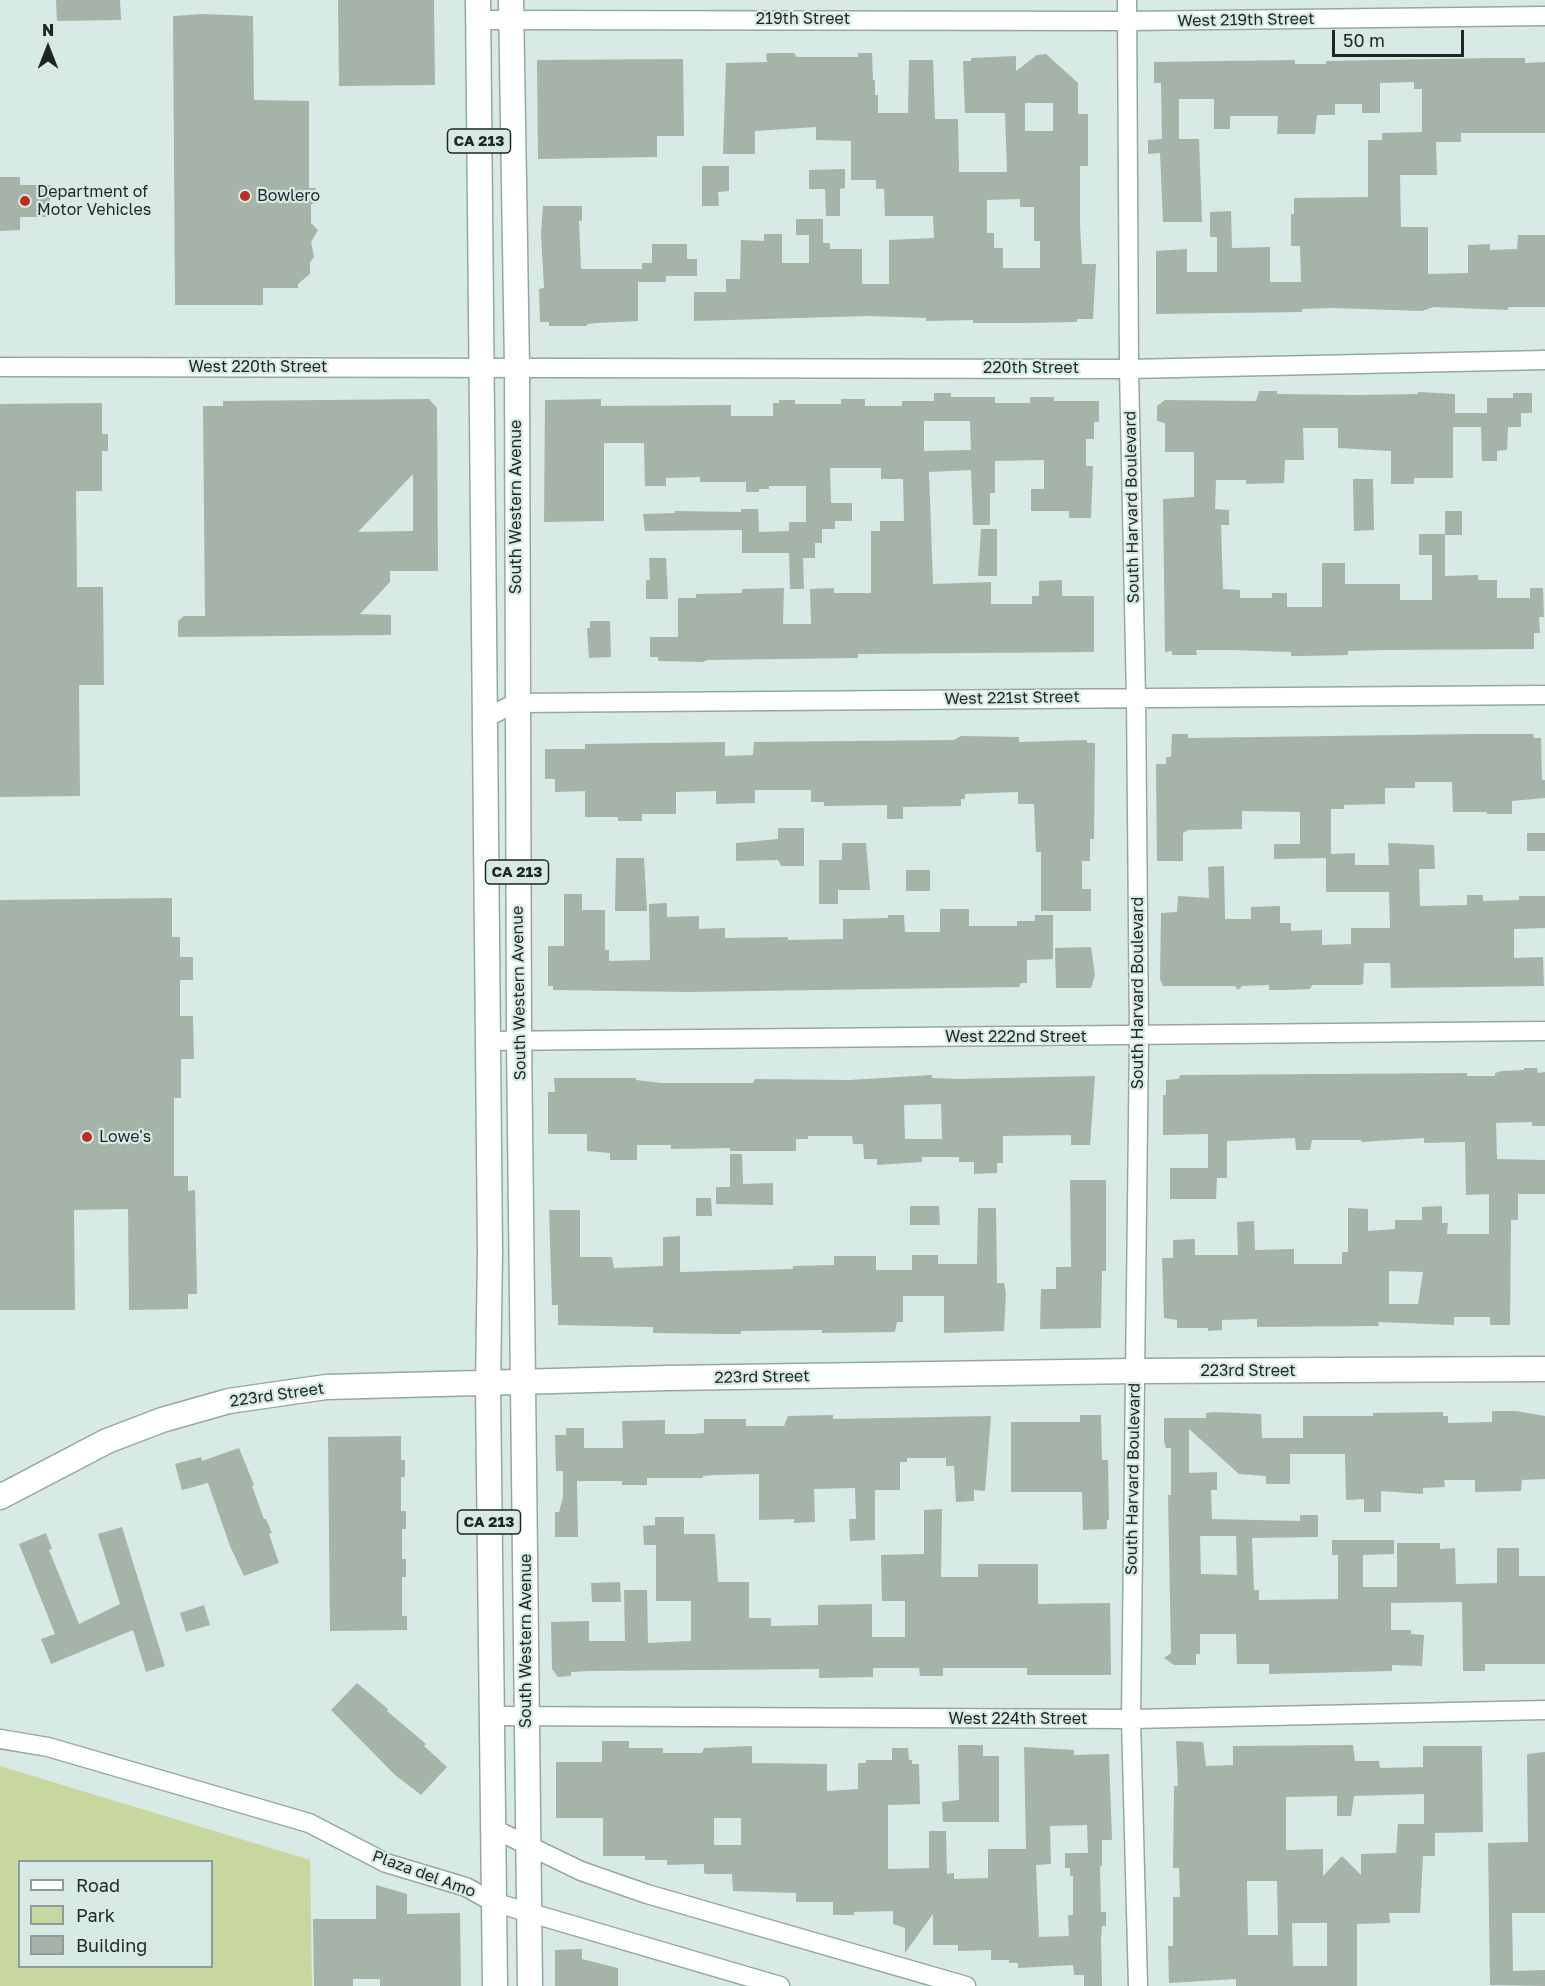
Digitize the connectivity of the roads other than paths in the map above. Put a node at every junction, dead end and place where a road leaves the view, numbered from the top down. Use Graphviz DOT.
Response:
graph roads {
  1 [pos="1127,0"];
  2 [pos="478,10"];
  3 [pos="511,10"];
  4 [pos="1545,16"];
  5 [pos="1128,21"];
  6 [pos="1545,360"];
  7 [pos="0,367"];
  8 [pos="480,367"];
  9 [pos="517,367"];
  10 [pos="1129,369"];
  11 [pos="1545,695"];
  12 [pos="1136,697"];
  13 [pos="516,703"];
  14 [pos="483,719"];
  15 [pos="1545,1031"];
  16 [pos="1139,1036"];
  17 [pos="487,1041"];
  18 [pos="519,1041"];
  19 [pos="1545,1369"];
  20 [pos="1134,1371"];
  21 [pos="488,1384"];
  22 [pos="523,1384"];
  23 [pos="0,1497"];
  24 [pos="1545,1710"];
  25 [pos="491,1716"];
  26 [pos="526,1718"];
  27 [pos="1131,1719"];
  28 [pos="0,1739"];
  29 [pos="492,1828"];
  30 [pos="527,1844"];
  31 [pos="493,1902"];
  32 [pos="530,1912"];
  33 [pos="495,1986"];
  34 [pos="530,1986"];
  35 [pos="780,1986"];
  36 [pos="966,1986"];
  37 [pos="1138,1986"];
  1 -- 5 [label="street, South Harvard Boulevard"];
  2 -- 3 [label="street, 219th Street"];
  2 -- 8 [label="main road, South Western Avenue / CA 213"];
  3 -- 5 [label="street, 219th Street"];
  3 -- 9 [label="main road, South Western Avenue / CA 213"];
  4 -- 5 [label="street, West 219th Street"];
  5 -- 10 [label="street, South Harvard Boulevard"];
  6 -- 10 [label="street, 220th Street"];
  7 -- 8 [label="street, West 220th Street"];
  8 -- 9 [label="street, West 220th Street"];
  8 -- 14 [label="main road, South Western Avenue / CA 213"];
  9 -- 10 [label="street, 220th Street"];
  9 -- 13 [label="main road, South Western Avenue / CA 213"];
  10 -- 12 [label="street, South Harvard Boulevard"];
  11 -- 12 [label="street, West 221st Street"];
  12 -- 13 [label="street, West 221st Street"];
  12 -- 16 [label="street, South Harvard Boulevard"];
  13 -- 14 [label="street, West 221st Street"];
  13 -- 18 [label="main road, South Western Avenue / CA 213"];
  14 -- 17 [label="main road, South Western Avenue / CA 213"];
  15 -- 16 [label="street, West 222nd Street"];
  16 -- 18 [label="street, West 222nd Street"];
  16 -- 20 [label="street, South Harvard Boulevard"];
  17 -- 18 [label="street, West 222nd Street"];
  17 -- 21 [label="main road, South Western Avenue / CA 213"];
  18 -- 22 [label="main road, South Western Avenue / CA 213"];
  19 -- 20 [label="main road, 223rd Street"];
  20 -- 22 [label="main road, 223rd Street"];
  20 -- 27 [label="street, South Harvard Boulevard"];
  21 -- 22 [label="main road, 223rd Street"];
  21 -- 23 [label="main road, 223rd Street"];
  21 -- 25 [label="main road, South Western Avenue / CA 213"];
  22 -- 26 [label="main road, South Western Avenue / CA 213"];
  24 -- 27 [label="street, West 224th Street"];
  25 -- 26 [label="street, West 224th Street"];
  25 -- 29 [label="main road, South Western Avenue / CA 213"];
  26 -- 27 [label="street, West 224th Street"];
  26 -- 30 [label="main road, South Western Avenue / CA 213"];
  27 -- 37 [label="street, South Harvard Boulevard"];
  28 -- 31 [label="street, Plaza del Amo"];
  29 -- 30 [label="street"];
  29 -- 31 [label="main road, South Western Avenue / CA 213"];
  30 -- 32 [label="main road, South Western Avenue / CA 213"];
  30 -- 36 [label="street"];
  31 -- 32 [label="street, Plaza del Amo"];
  31 -- 33 [label="main road, South Western Avenue / CA 213"];
  32 -- 34 [label="main road, South Western Avenue / CA 213"];
  32 -- 35 [label="street, Plaza del Amo"];
}
